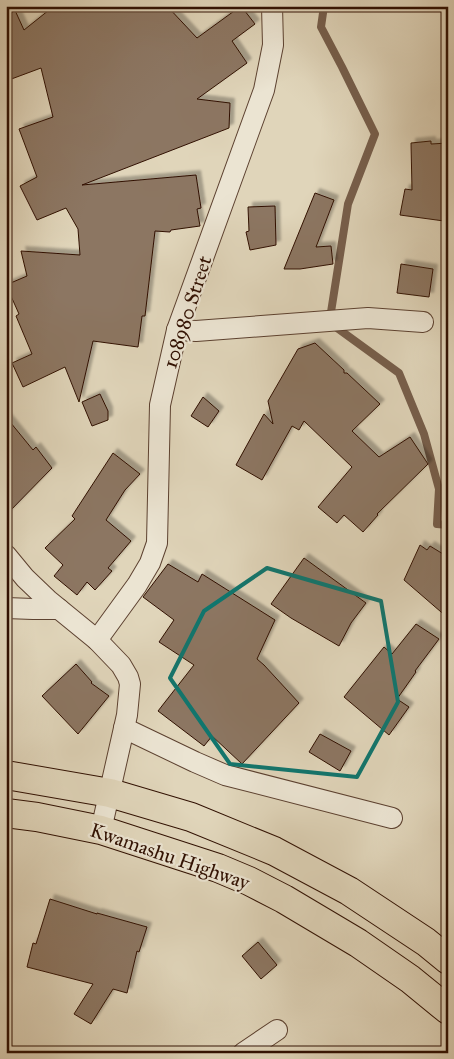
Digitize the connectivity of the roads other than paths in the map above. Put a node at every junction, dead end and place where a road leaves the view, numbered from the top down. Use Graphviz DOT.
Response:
graph roads {
  1 [pos="272,6"];
  2 [pos="423,322"];
  3 [pos="177,330"];
  4 [pos="6,555"];
  5 [pos="6,608"];
  6 [pos="59,608"];
  7 [pos="98,640"];
  8 [pos="124,728"];
  9 [pos="6,775"];
  10 [pos="110,793"];
  11 [pos="6,813"];
  12 [pos="392,818"];
  13 [pos="101,830"];
  14 [pos="448,960"];
  15 [pos="448,1010"];
  16 [pos="277,1030"];
  17 [pos="243,1053"];
  1 -- 3 [label="street, 108980 Street"];
  2 -- 3 [label="street"];
  3 -- 7 [label="street, 108980 Street"];
  4 -- 6 [label="street"];
  5 -- 6 [label="street"];
  6 -- 7 [label="street"];
  7 -- 8 [label="street"];
  8 -- 10 [label="street"];
  8 -- 12 [label="street"];
  9 -- 10 [label="main road, Kwamashu Highway"];
  10 -- 13 [label="street"];
  10 -- 14 [label="main road, Kwamashu Highway"];
  11 -- 13 [label="main road, Kwamashu Highway"];
  13 -- 15 [label="main road, Kwamashu Highway"];
  16 -- 17 [label="street"];
}
